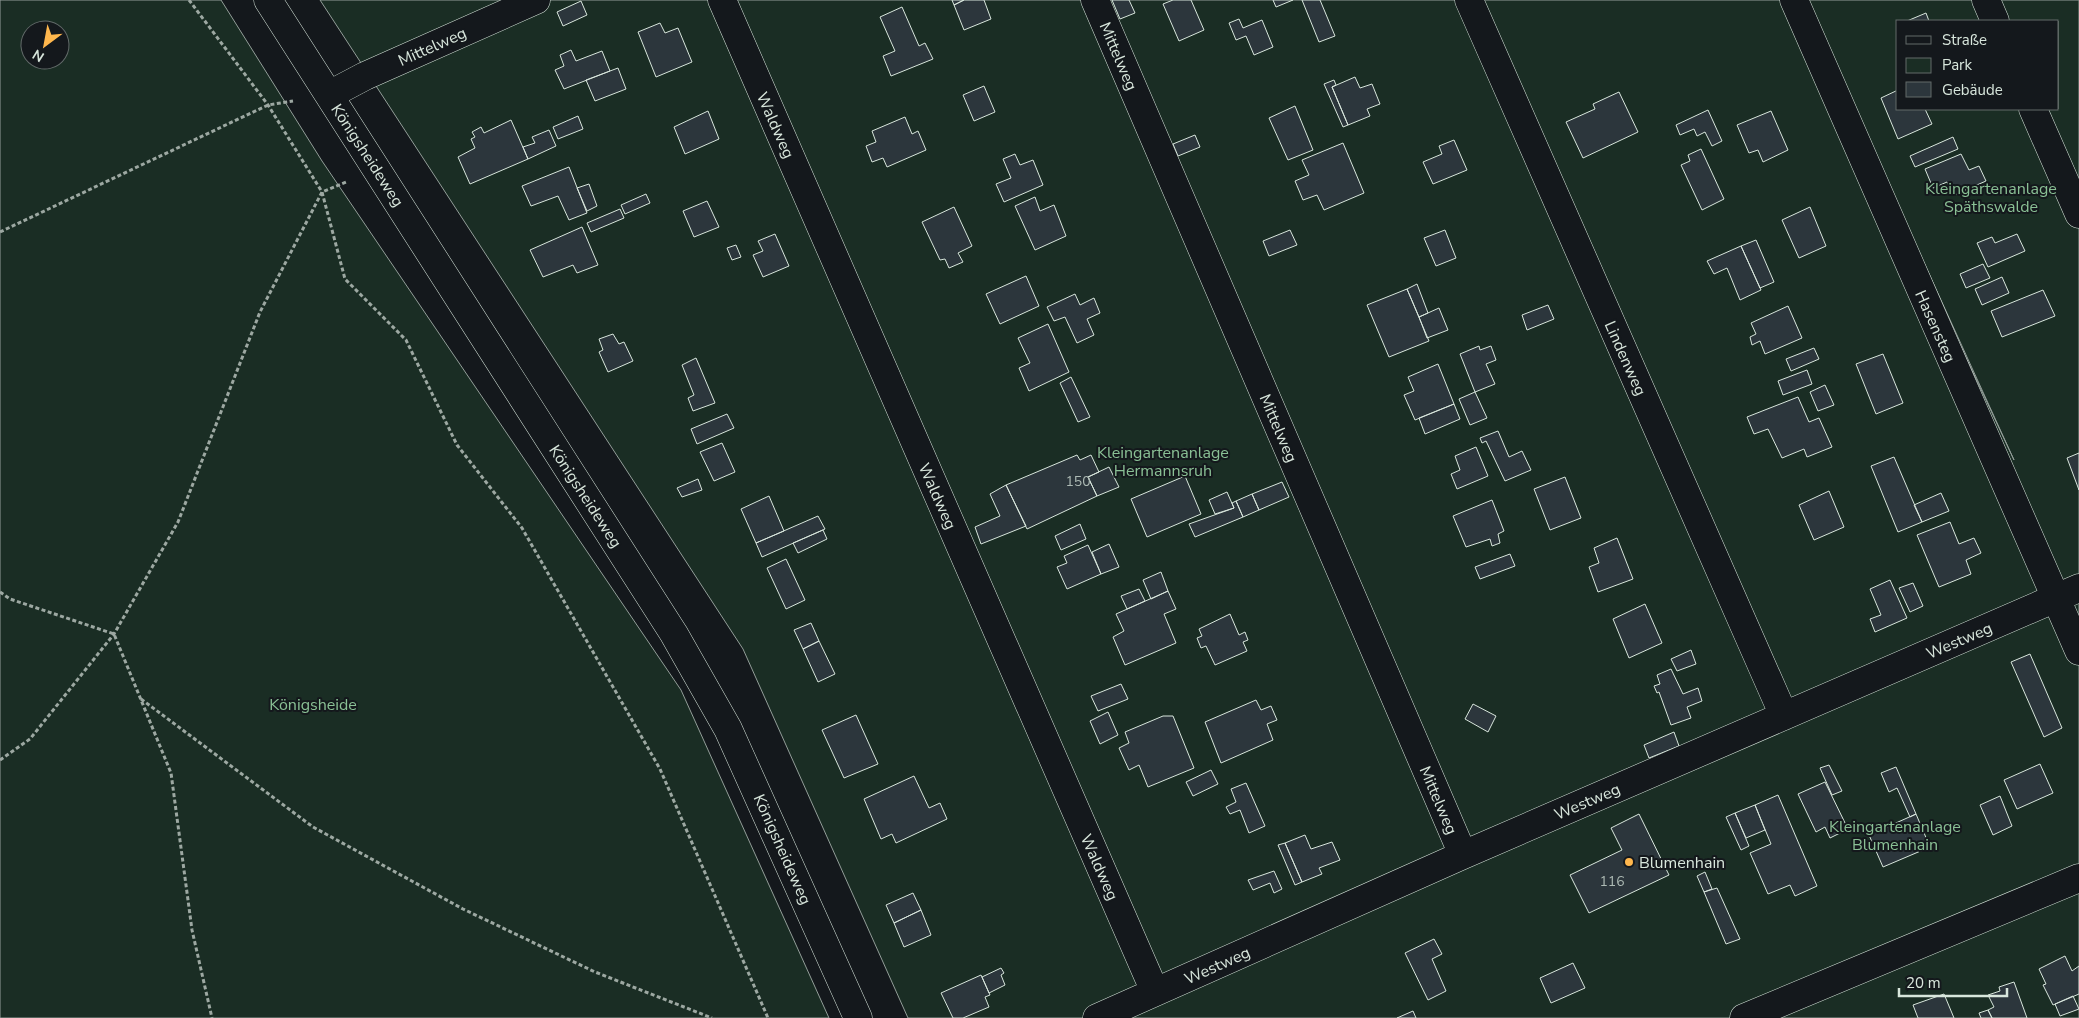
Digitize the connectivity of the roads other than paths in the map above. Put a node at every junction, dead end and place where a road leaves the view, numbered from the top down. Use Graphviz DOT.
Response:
graph roads {
  1 [pos="268,0"];
  2 [pos="722,0"];
  3 [pos="1096,0"];
  4 [pos="1469,0"];
  5 [pos="1794,0"];
  6 [pos="1986,0"];
  7 [pos="530,1"];
  8 [pos="1995,20"];
  9 [pos="329,95"];
  10 [pos="2033,110"];
  11 [pos="2079,214"];
  12 [pos="2067,593"];
  13 [pos="2079,651"];
  14 [pos="1784,716"];
  15 [pos="1463,855"];
  16 [pos="2079,878"];
  17 [pos="1155,992"];
  18 [pos="858,1018"];
  19 [pos="1097,1018"];
  20 [pos="1744,1018"];
  1 -- 9 [label="street, Königsheideweg"];
  2 -- 17 [label="street, Waldweg"];
  3 -- 15 [label="street, Mittelweg"];
  4 -- 14 [label="street, Lindenweg"];
  5 -- 12 [label="street, Hasensteg"];
  6 -- 8 [label="street"];
  7 -- 9 [label="street, Mittelweg"];
  9 -- 18 [label="street, Königsheideweg"];
  10 -- 11 [label="street"];
  12 -- 13 [label="street, Hasensteg"];
  12 -- 14 [label="street, Westweg"];
  14 -- 15 [label="street, Westweg"];
  15 -- 17 [label="street, Westweg"];
  16 -- 20 [label="street"];
  17 -- 19 [label="street, Westweg"];
}
